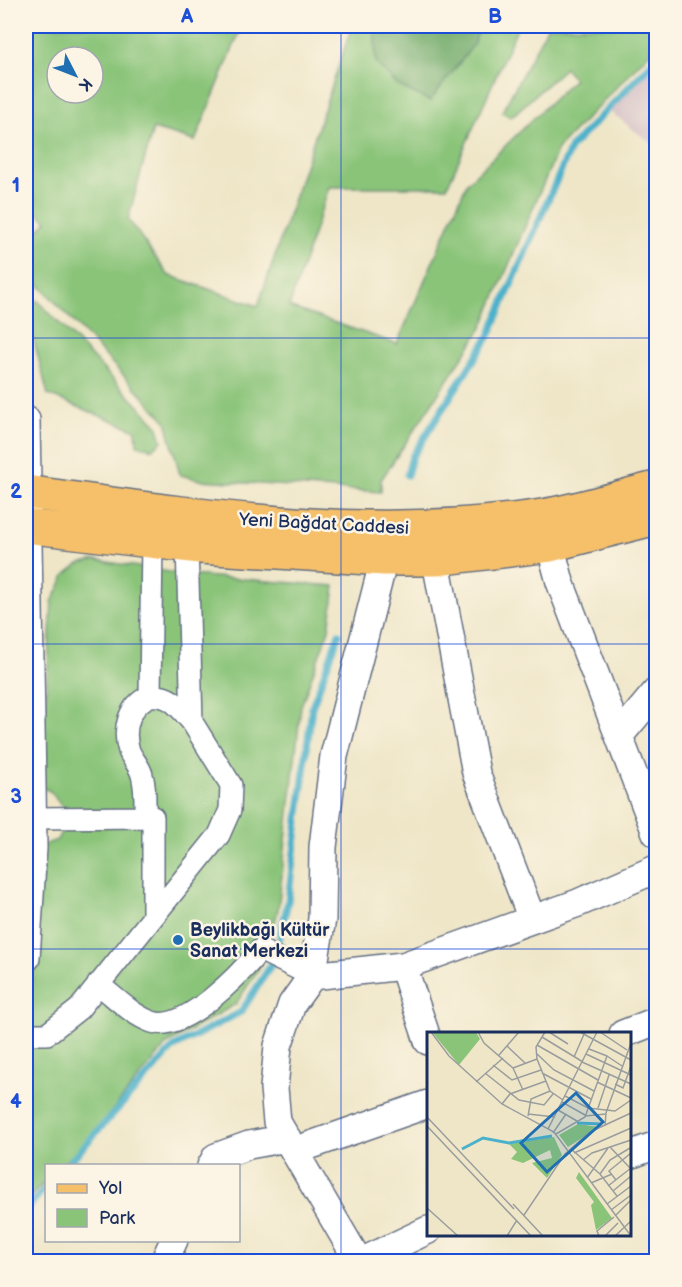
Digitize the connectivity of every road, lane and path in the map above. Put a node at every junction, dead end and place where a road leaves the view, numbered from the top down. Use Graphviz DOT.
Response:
graph roads {
  1 [pos="26,420"];
  2 [pos="657,488"];
  3 [pos="26,492"];
  4 [pos="657,518"];
  5 [pos="27,526"];
  6 [pos="430,527"];
  7 [pos="547,531"];
  8 [pos="152,541"];
  9 [pos="187,545"];
  10 [pos="384,559"];
  11 [pos="436,559"];
  12 [pos="27,566"];
  13 [pos="657,692"];
  14 [pos="150,696"];
  15 [pos="192,722"];
  16 [pos="619,736"];
  17 [pos="145,817"];
  18 [pos="32,818"];
  19 [pos="657,833"];
  20 [pos="657,869"];
  21 [pos="153,915"];
  22 [pos="532,919"];
  23 [pos="26,958"];
  24 [pos="403,966"];
  25 [pos="312,976"];
  26 [pos="98,984"];
  27 [pos="657,1021"];
  28 [pos="628,1032"];
  29 [pos="26,1034"];
  30 [pos="427,1035"];
  31 [pos="427,1105"];
  32 [pos="291,1144"];
  33 [pos="657,1145"];
  34 [pos="631,1155"];
  35 [pos="213,1164"];
  36 [pos="427,1231"];
  37 [pos="173,1242"];
  38 [pos="164,1262"];
  39 [pos="360,1262"];
  1 -- 3 [label="street"];
  2 -- 7 [label="main road, Yeni Bağdat Caddesi"];
  3 -- 5 [label="street"];
  3 -- 6 [label="main road, Yeni Bağdat Caddesi"];
  4 -- 7 [label="main road, Yeni Bağdat Caddesi"];
  5 -- 8 [label="main road, Yeni Bağdat Caddesi"];
  5 -- 12 [label="street"];
  6 -- 7 [label="main road, Yeni Bağdat Caddesi"];
  6 -- 11 [label="street"];
  7 -- 11 [label="main road, Yeni Bağdat Caddesi"];
  7 -- 16 [label="street"];
  8 -- 9 [label="main road, Yeni Bağdat Caddesi"];
  8 -- 14 [label="street"];
  9 -- 10 [label="main road, Yeni Bağdat Caddesi"];
  9 -- 15 [label="street"];
  10 -- 11 [label="main road, Yeni Bağdat Caddesi"];
  10 -- 25 [label="street"];
  11 -- 22 [label="street"];
  12 -- 18 [label="street"];
  13 -- 16 [label="street"];
  14 -- 15 [label="street"];
  14 -- 17 [label="street"];
  15 -- 21 [label="street"];
  16 -- 19 [label="street"];
  17 -- 18 [label="street"];
  17 -- 21 [label="street"];
  18 -- 23 [label="street"];
  20 -- 22 [label="street"];
  21 -- 26 [label="street"];
  22 -- 24 [label="street"];
  24 -- 25 [label="street"];
  24 -- 30 [label="street"];
  25 -- 26 [label="street"];
  25 -- 32 [label="street"];
  26 -- 29 [label="street"];
  27 -- 28 [label="street"];
  31 -- 32 [label="street"];
  32 -- 35 [label="street"];
  32 -- 39 [label="street"];
  33 -- 34 [label="street"];
  36 -- 39 [label="street"];
  37 -- 38 [label="street"];
}
